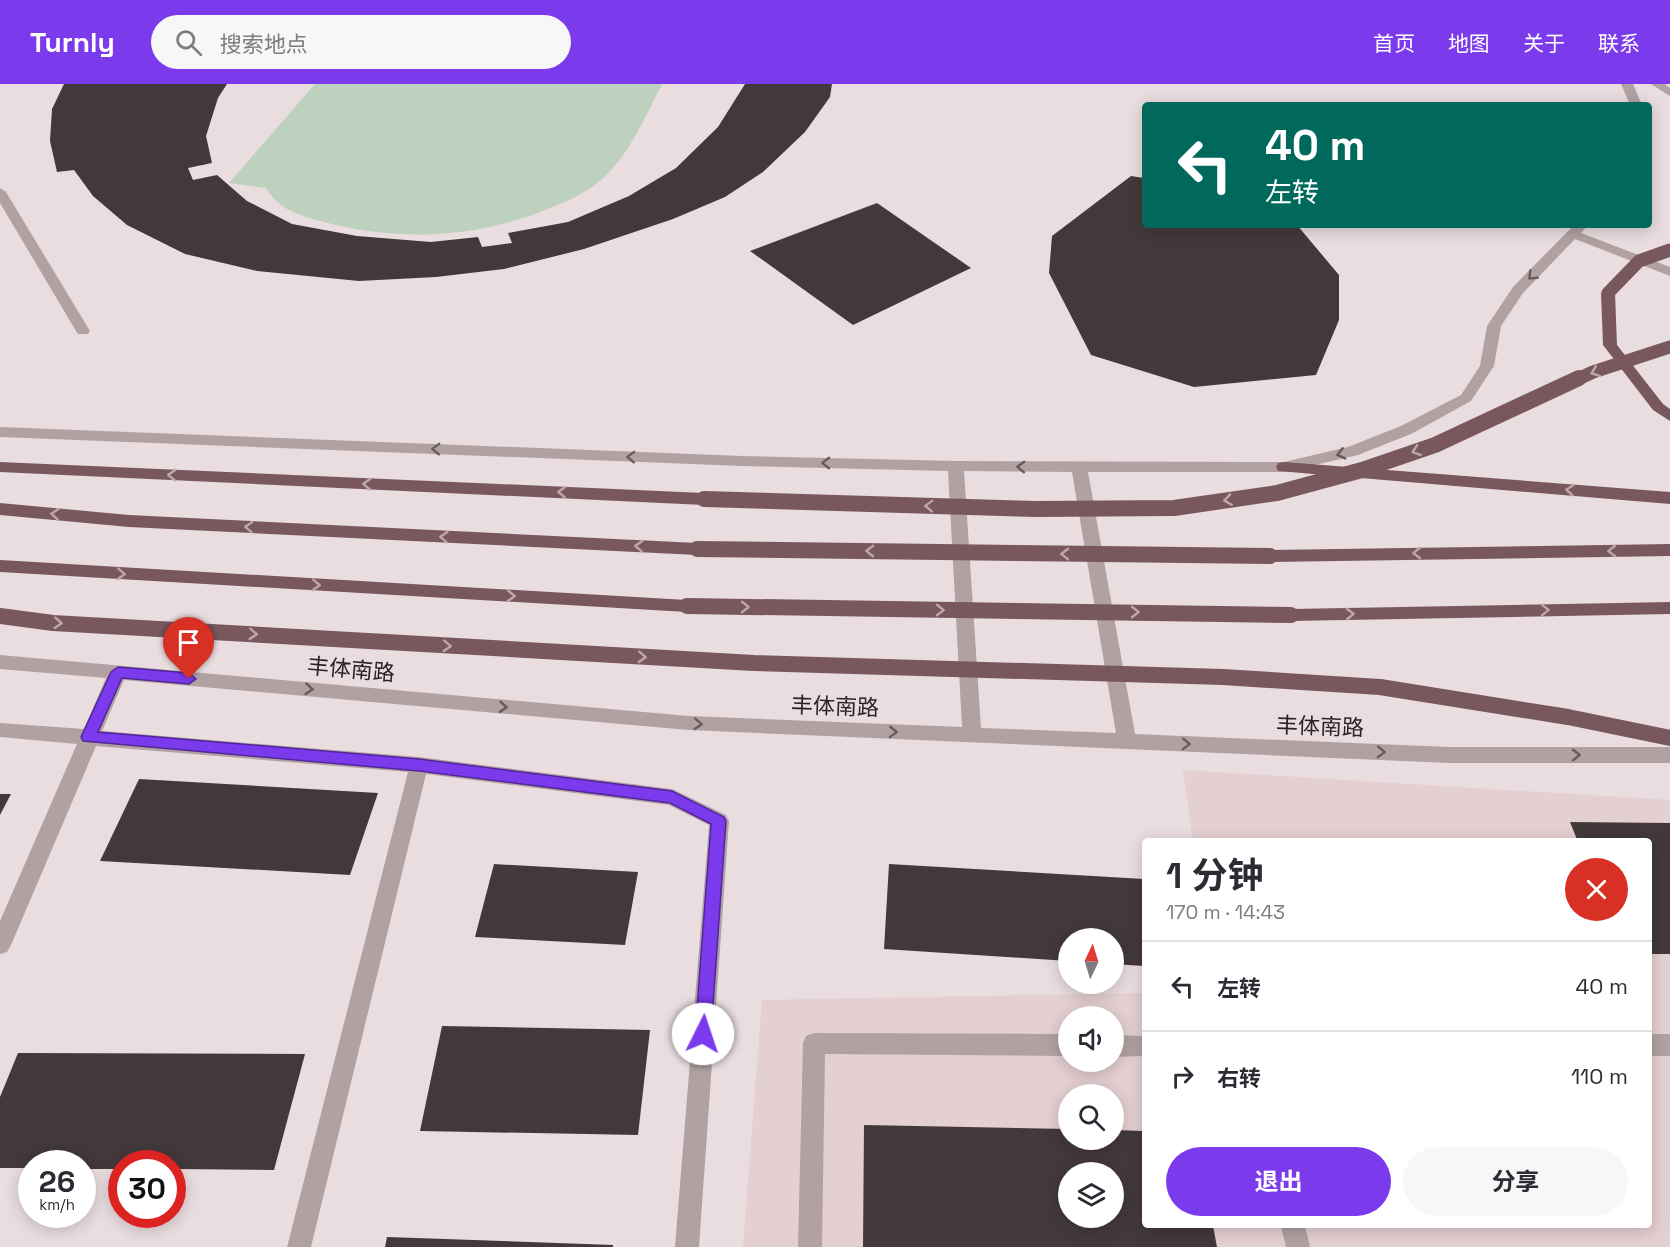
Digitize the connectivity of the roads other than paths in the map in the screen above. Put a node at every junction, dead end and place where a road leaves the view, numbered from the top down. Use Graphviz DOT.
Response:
graph roads {
  1 [pos="1627,84"];
  2 [pos="1657,84"];
  3 [pos="1670,93"];
  4 [pos="1635,102"];
  5 [pos="0,192"];
  6 [pos="1577,230"];
  7 [pos="1670,250"];
  8 [pos="1670,272"];
  9 [pos="83,331"];
  10 [pos="1670,347"];
  11 [pos="1670,416"];
  12 [pos="0,432"];
  13 [pos="956,466"];
  14 [pos="0,467"];
  15 [pos="1079,467"];
  16 [pos="1284,467"];
  17 [pos="1670,498"];
  18 [pos="0,509"];
  19 [pos="1670,550"];
  20 [pos="0,567"];
  21 [pos="1670,608"];
  22 [pos="0,616"];
  23 [pos="0,662"];
  24 [pos="118,672"];
  25 [pos="0,730"];
  26 [pos="972,735"];
  27 [pos="88,737"];
  28 [pos="1670,738"];
  29 [pos="1127,741"];
  30 [pos="1670,755"];
  31 [pos="419,765"];
  32 [pos="0,945"];
  33 [pos="1058,1045"];
  34 [pos="1652,1045"];
  35 [pos="1670,1045"];
  36 [pos="1124,1046"];
  37 [pos="1142,1046"];
  38 [pos="1293,1228"];
  39 [pos="299,1247"];
  40 [pos="687,1247"];
  41 [pos="810,1247"];
  42 [pos="1298,1247"];
  1 -- 4 [label="street"];
  2 -- 3 [label="street"];
  5 -- 9 [label="street"];
  6 -- 8 [label="street"];
  6 -- 16 [label="street, one-way"];
  7 -- 11 [label="highway, bridge"];
  10 -- 14 [label="highway, one-way, bridge"];
  13 -- 12 [label="street, one-way"];
  15 -- 13 [label="street, one-way"];
  13 -- 26 [label="street"];
  15 -- 16 [label="street"];
  15 -- 29 [label="street"];
  17 -- 16 [label="highway, one-way"];
  19 -- 18 [label="highway, one-way, bridge"];
  20 -- 21 [label="highway, one-way, bridge"];
  22 -- 28 [label="highway, one-way, bridge"];
  23 -- 24 [label="street, 丰体南路"];
  24 -- 26 [label="street, 丰体南路, one-way"];
  24 -- 27 [label="street"];
  25 -- 27 [label="street"];
  26 -- 29 [label="street, 丰体南路"];
  27 -- 31 [label="street"];
  27 -- 32 [label="street"];
  29 -- 30 [label="street, 丰体南路, one-way"];
  31 -- 39 [label="street"];
  31 -- 40 [label="street"];
  33 -- 41 [label="street"];
  34 -- 35 [label="street"];
  36 -- 37 [label="street"];
  38 -- 42 [label="street"];
}
